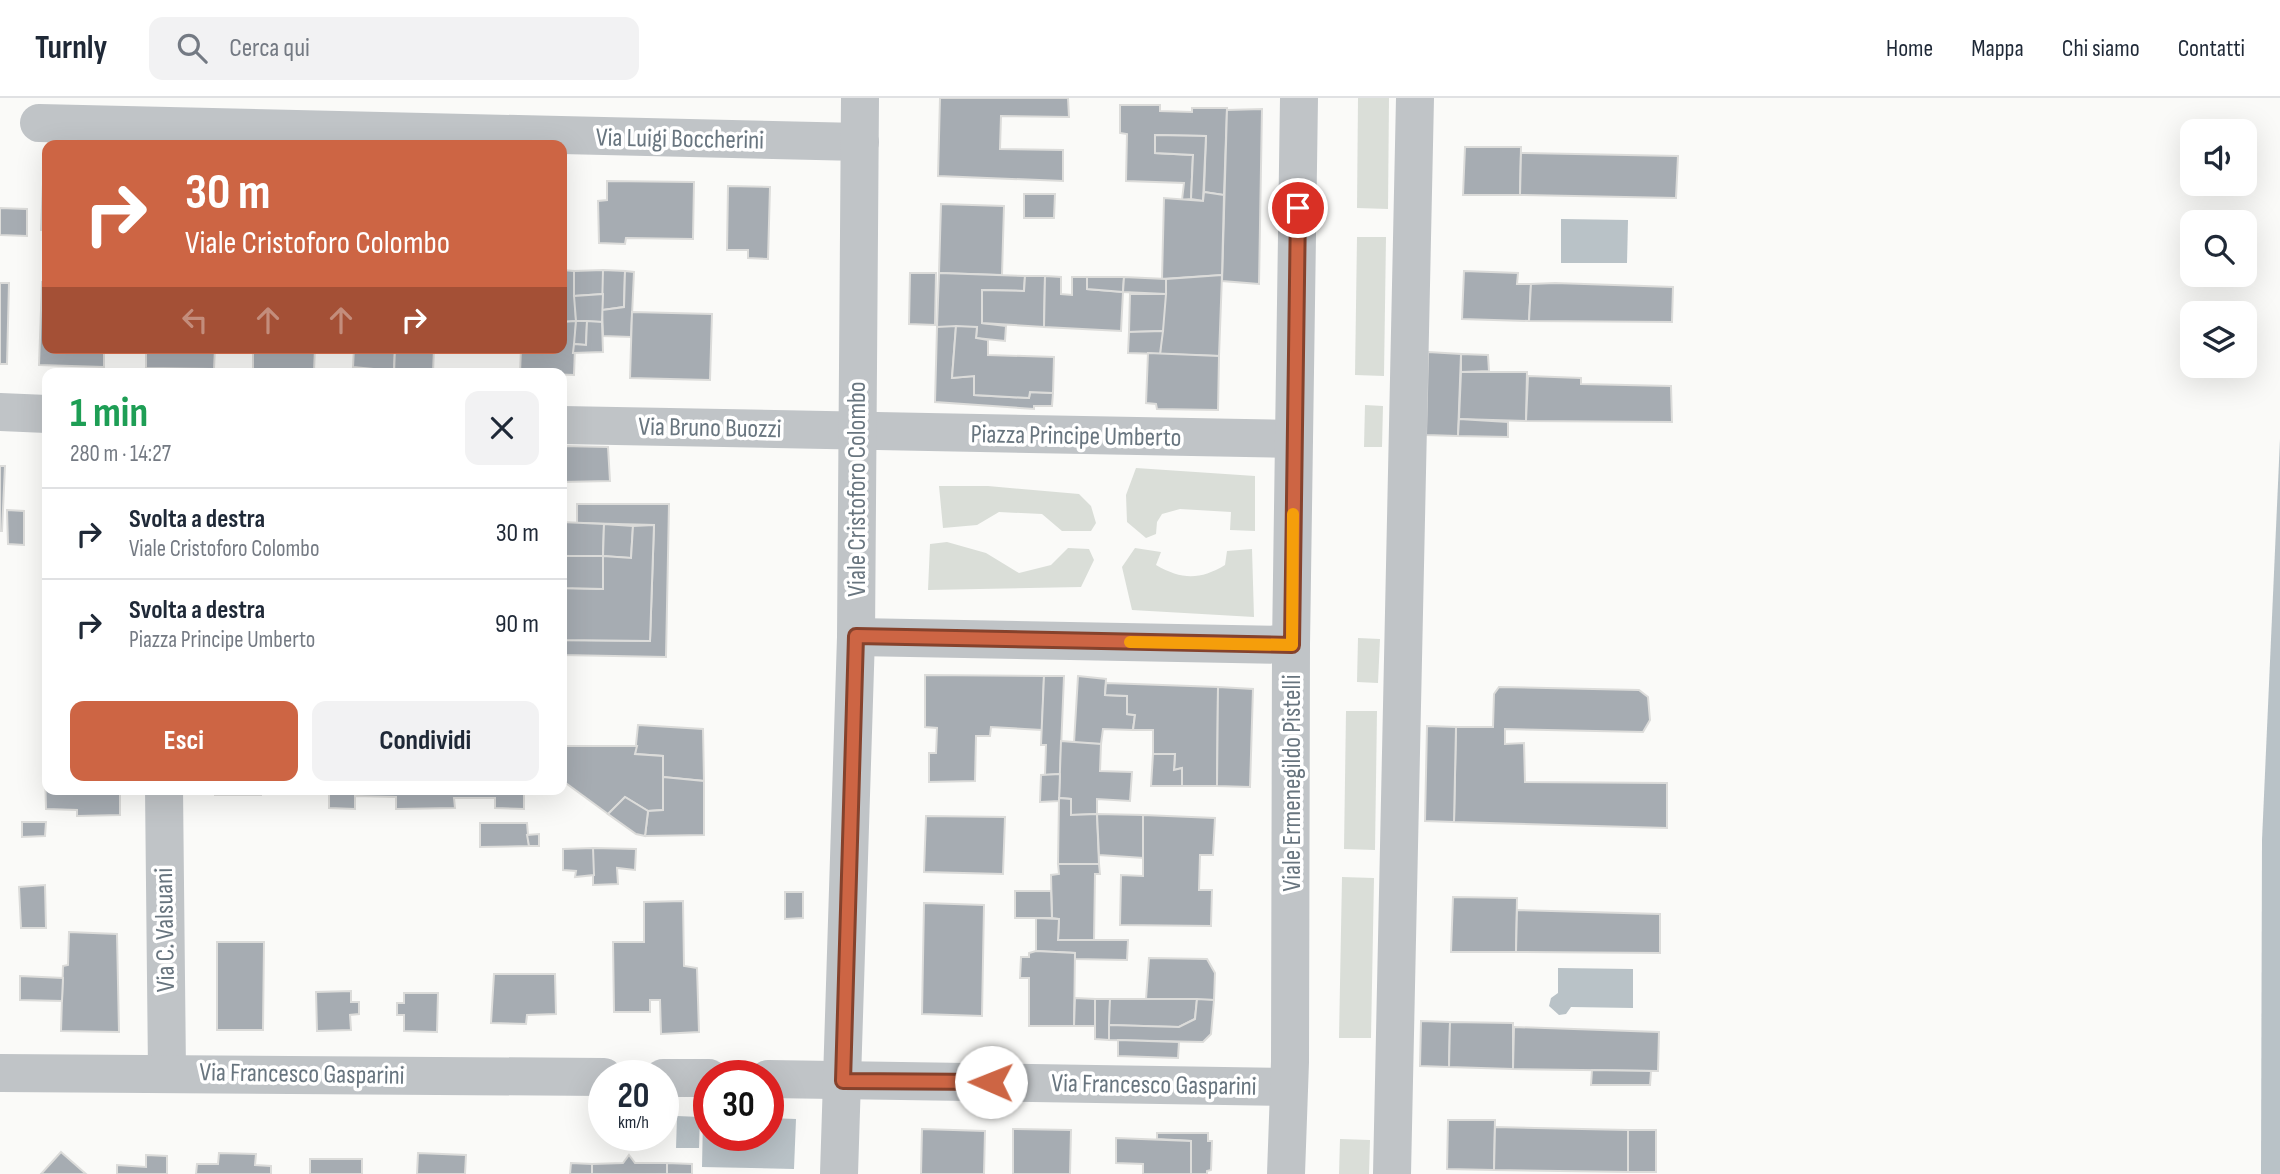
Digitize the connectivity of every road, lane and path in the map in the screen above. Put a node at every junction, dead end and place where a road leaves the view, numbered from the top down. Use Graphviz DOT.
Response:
graph roads {
  1 [pos="860,98"];
  2 [pos="1299,98"];
  3 [pos="1415,98"];
  4 [pos="39,122"];
  5 [pos="859,142"];
  6 [pos="0,412"];
  7 [pos="42,414"];
  8 [pos="567,425"];
  9 [pos="858,431"];
  10 [pos="1294,439"];
  11 [pos="856,636"];
  12 [pos="1292,645"];
  13 [pos="164,795"];
  14 [pos="167,1072"];
  15 [pos="0,1073"];
  16 [pos="588,1077"];
  17 [pos="784,1079"];
  18 [pos="843,1081"];
  19 [pos="1289,1087"];
  20 [pos="839,1174"];
  21 [pos="1286,1174"];
  22 [pos="1392,1174"];
  1 -- 5 [label="street, Viale Cristoforo Colombo"];
  2 -- 10 [label="street, Viale Ermenegildo Pistelli"];
  3 -- 22 [label="street"];
  4 -- 5 [label="street, Via Luigi Boccherini"];
  5 -- 9 [label="street, Viale Cristoforo Colombo"];
  6 -- 7 [label="street"];
  8 -- 9 [label="street, Via Bruno Buozzi"];
  9 -- 10 [label="street, Piazza Principe Umberto"];
  9 -- 11 [label="street, Viale Cristoforo Colombo"];
  10 -- 12 [label="street, Viale Ermenegildo Pistelli"];
  11 -- 12 [label="street"];
  11 -- 18 [label="street, Viale Cristoforo Colombo"];
  12 -- 19 [label="street, Viale Ermenegildo Pistelli"];
  13 -- 14 [label="street, Via C. Valsuani"];
  14 -- 15 [label="street, Via Francesco Gasparini"];
  14 -- 16 [label="street, Via Francesco Gasparini"];
  17 -- 18 [label="street, Via Francesco Gasparini"];
  18 -- 19 [label="street, Via Francesco Gasparini"];
  18 -- 20 [label="street, Viale Cristoforo Colombo"];
  19 -- 21 [label="street, Viale Ermenegildo Pistelli"];
}
